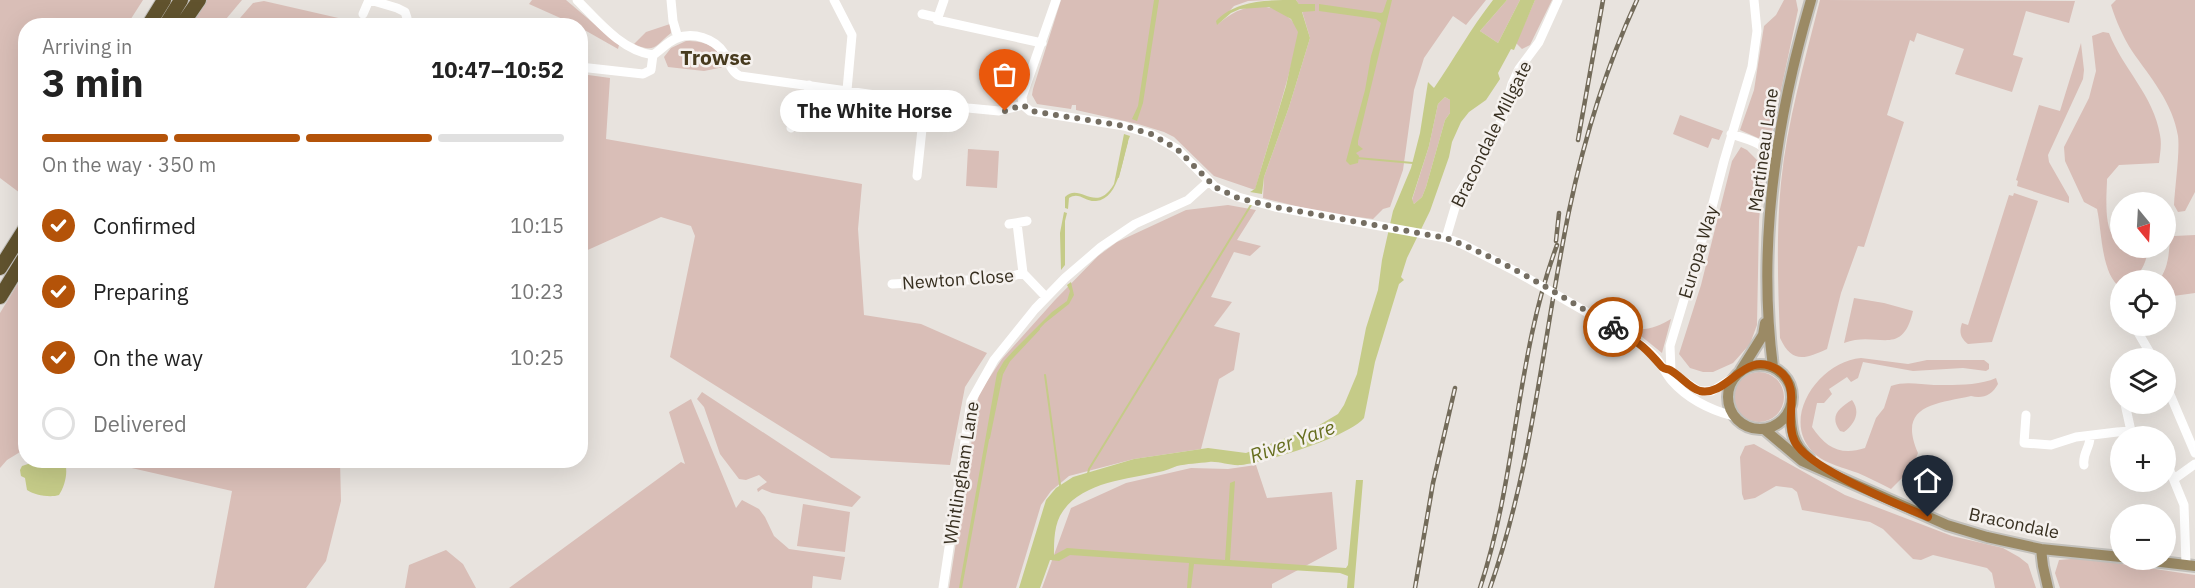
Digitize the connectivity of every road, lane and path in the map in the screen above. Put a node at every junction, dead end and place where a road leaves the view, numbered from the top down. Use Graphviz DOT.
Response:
graph roads {
  1 [pos="157,0"];
  2 [pos="164,0"];
  3 [pos="181,0"];
  4 [pos="199,0"];
  5 [pos="369,0"];
  6 [pos="577,0"];
  7 [pos="671,0"];
  8 [pos="834,0"];
  9 [pos="945,0"];
  10 [pos="1056,0"];
  11 [pos="1558,0"];
  12 [pos="1754,0"];
  13 [pos="1810,0"];
  14 [pos="363,14"];
  15 [pos="922,14"];
  16 [pos="147,18"];
  17 [pos="153,18"];
  18 [pos="170,18"];
  19 [pos="187,18"];
  20 [pos="407,18"];
  21 [pos="937,20"];
  22 [pos="678,38"];
  23 [pos="1042,43"];
  24 [pos="653,55"];
  25 [pos="588,68"];
  26 [pos="809,85"];
  27 [pos="847,90"];
  28 [pos="926,101"];
  29 [pos="1023,105"];
  30 [pos="805,115"];
  31 [pos="816,124"];
  32 [pos="791,128"];
  33 [pos="1731,134"];
  34 [pos="1773,169"];
  35 [pos="917,176"];
  36 [pos="1209,181"];
  37 [pos="1018,223"];
  38 [pos="1446,238"];
  39 [pos="18,239"];
  40 [pos="0,268"];
  41 [pos="18,268"];
  42 [pos="1023,273"];
  43 [pos="18,274"];
  44 [pos="892,284"];
  45 [pos="1046,297"];
  46 [pos="0,298"];
  47 [pos="1768,306"];
  48 [pos="1773,368"];
  49 [pos="1667,369"];
  50 [pos="1737,374"];
  51 [pos="1790,408"];
  52 [pos="2176,408"];
  53 [pos="2026,415"];
  54 [pos="1733,416"];
  55 [pos="1764,429"];
  56 [pos="2110,434"];
  57 [pos="2090,436"];
  58 [pos="2195,453"];
  59 [pos="2195,464"];
  60 [pos="2084,465"];
  61 [pos="1838,476"];
  62 [pos="2176,478"];
  63 [pos="2176,485"];
  64 [pos="2041,549"];
  65 [pos="2110,556"];
  66 [pos="2176,563"];
  67 [pos="2191,565"];
  68 [pos="943,588"];
  69 [pos="2048,588"];
  1 -- 16 [label="highway"];
  2 -- 17 [label="highway"];
  3 -- 18 [label="highway"];
  4 -- 19 [label="highway"];
  5 -- 14 [label="street"];
  5 -- 20 [label="street"];
  6 -- 24 [label="street"];
  7 -- 22 [label="street"];
  8 -- 27 [label="street"];
  9 -- 21 [label="street"];
  10 -- 23 [label="street"];
  11 -- 38 [label="street, Bracondale Millgate"];
  12 -- 33 [label="street, Europa Way"];
  13 -- 34 [label="main road, Martineau Lane"];
  15 -- 21 [label="street"];
  21 -- 23 [label="street"];
  22 -- 24 [label="street"];
  22 -- 26 [label="street"];
  23 -- 29 [label="street"];
  24 -- 25 [label="street"];
  26 -- 27 [label="street"];
  26 -- 30 [label="street"];
  27 -- 28 [label="street"];
  28 -- 29 [label="street"];
  28 -- 35 [label="street"];
  29 -- 36 [label="street"];
  30 -- 31 [label="street"];
  30 -- 32 [label="street"];
  33 -- 34 [label="street"];
  33 -- 49 [label="street, Europa Way"];
  34 -- 47 [label="main road, Martineau Lane"];
  36 -- 38 [label="street"];
  36 -- 45 [label="street, Whitlingham Lane"];
  37 -- 42 [label="street, Newton Close"];
  38 -- 49 [label="street, bridge"];
  39 -- 40 [label="highway"];
  41 -- 46 [label="highway"];
  42 -- 44 [label="street, Newton Close"];
  42 -- 45 [label="street, Newton Close"];
  43 -- 46 [label="highway"];
  45 -- 68 [label="street, Whitlingham Lane"];
  47 -- 48 [label="main road, Martineau Lane"];
  47 -- 50 [label="main road, Martineau Lane"];
  48 -- 50 [label="main road"];
  48 -- 51 [label="main road"];
  49 -- 50 [label="street"];
  49 -- 54 [label="street"];
  50 -- 54 [label="main road"];
  51 -- 55 [label="main road"];
  51 -- 61 [label="main road, Bracondale"];
  52 -- 58 [label="street"];
  53 -- 57 [label="street"];
  54 -- 55 [label="main road"];
  55 -- 61 [label="main road, Bracondale"];
  56 -- 57 [label="street"];
  57 -- 60 [label="street"];
  59 -- 62 [label="street"];
  61 -- 64 [label="main road, Bracondale"];
  63 -- 67 [label="street"];
  64 -- 65 [label="main road, Bracondale"];
  64 -- 69 [label="main road"];
  66 -- 67 [label="main road"];
}
